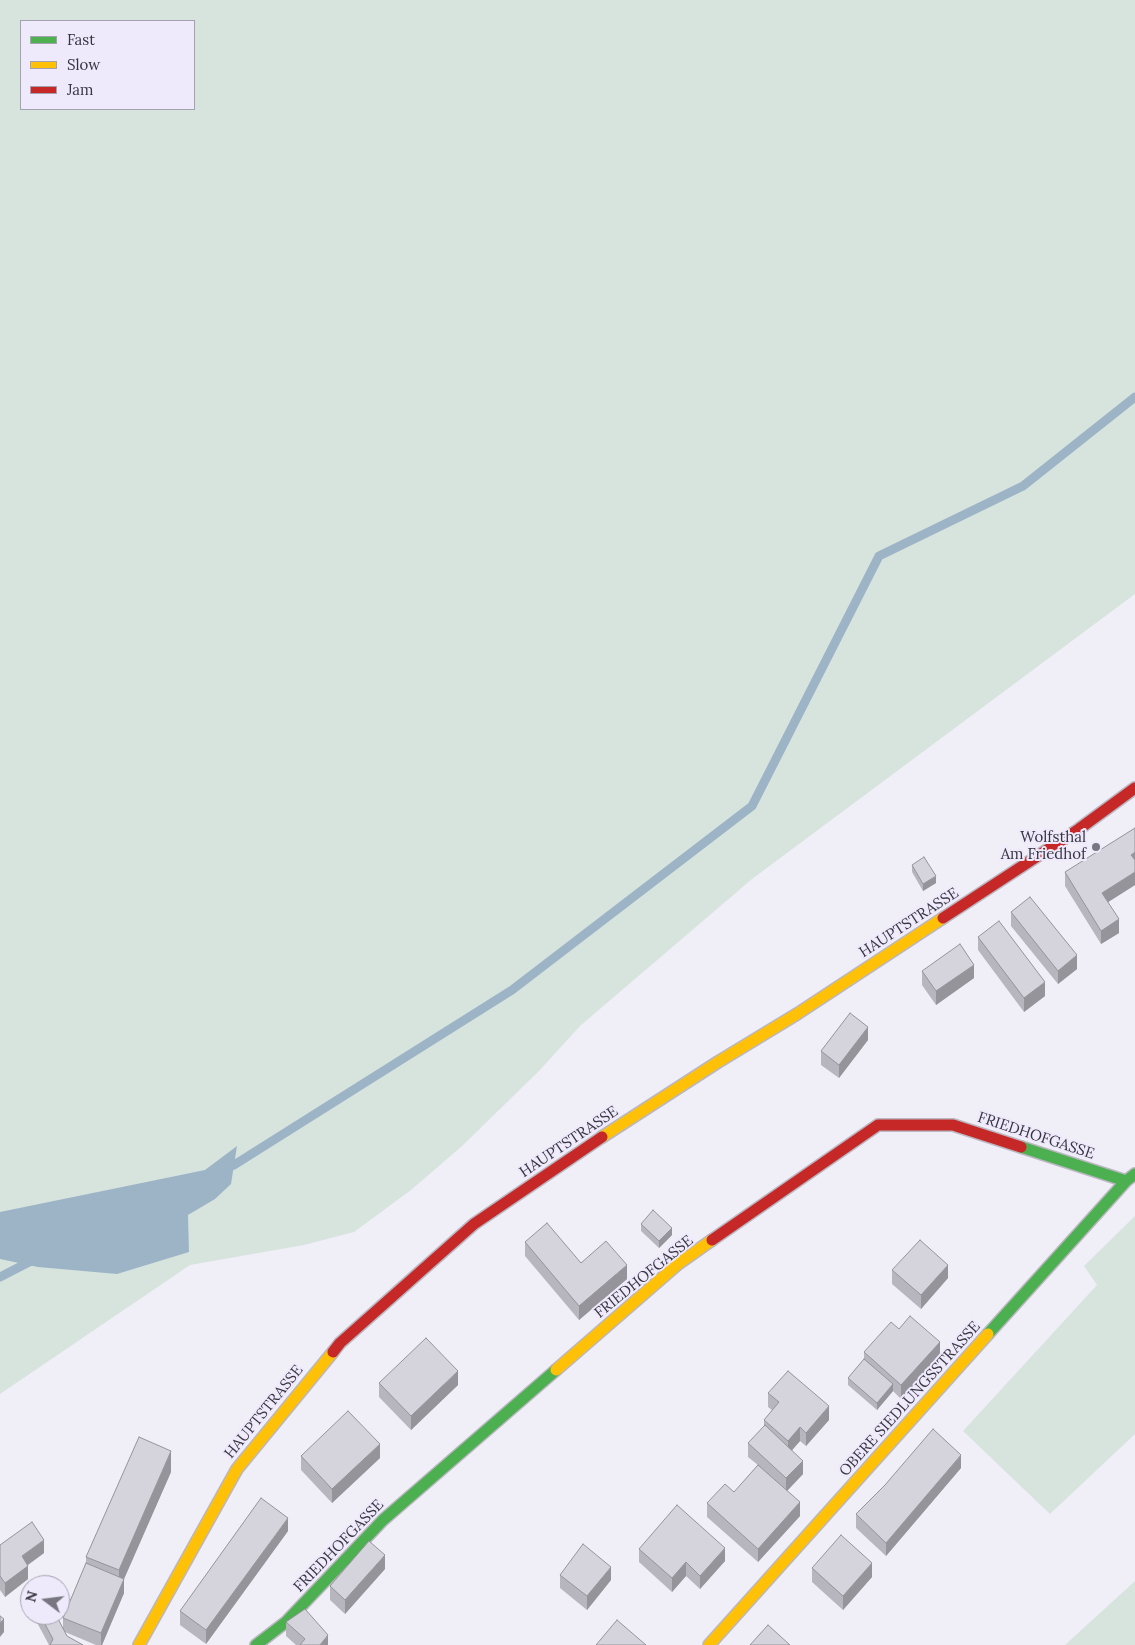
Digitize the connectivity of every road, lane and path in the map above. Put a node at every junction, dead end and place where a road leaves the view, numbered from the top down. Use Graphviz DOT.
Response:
graph roads {
  1 [pos="1135,788"];
  2 [pos="1131,1178"];
  3 [pos="139,1645"];
  4 [pos="256,1645"];
  5 [pos="708,1645"];
  1 -- 3 [label="street, HAUPTSTRASSE"];
  2 -- 4 [label="street, FRIEDHOFGASSE"];
  2 -- 5 [label="street, OBERE SIEDLUNGSSTRASSE"];
}
